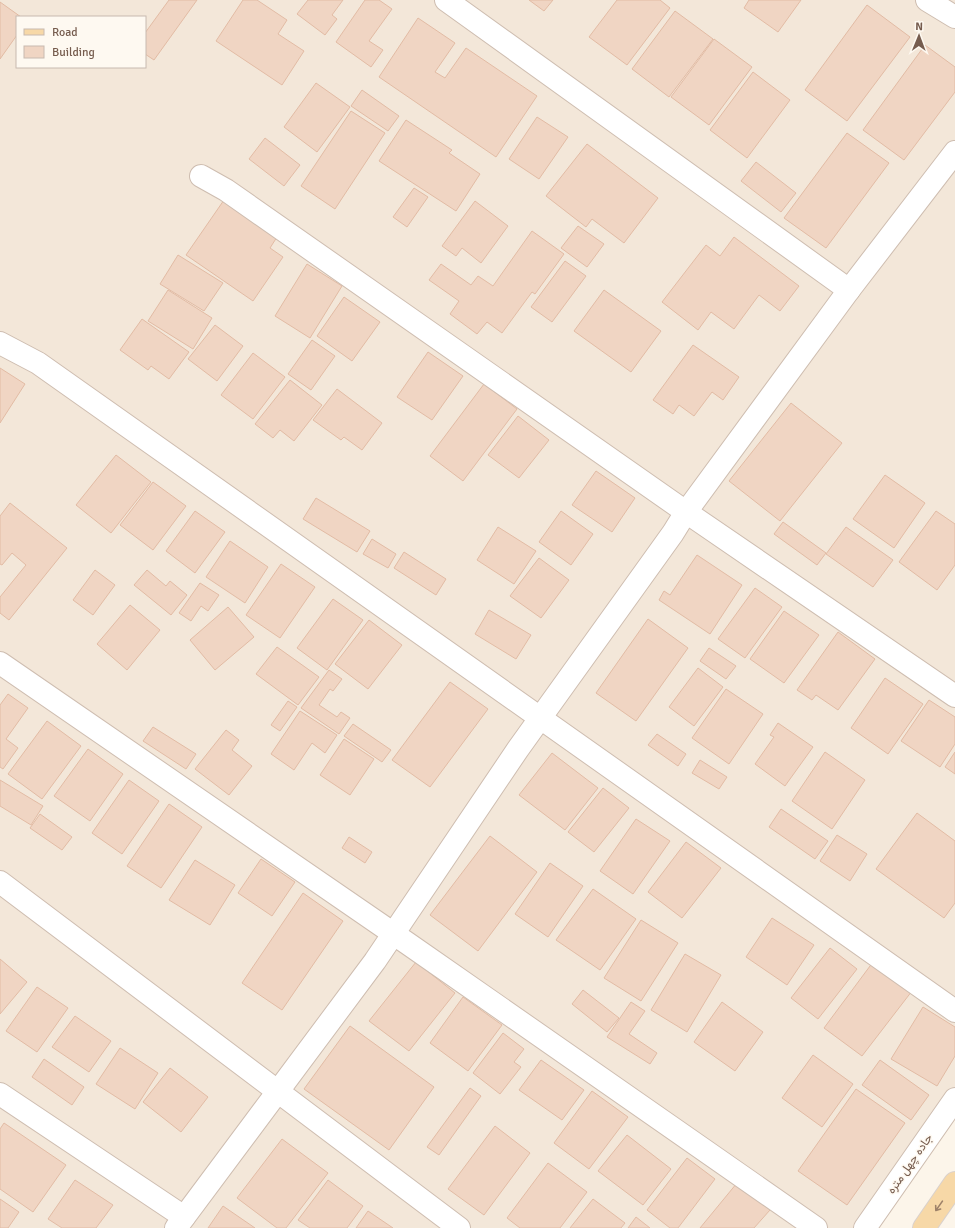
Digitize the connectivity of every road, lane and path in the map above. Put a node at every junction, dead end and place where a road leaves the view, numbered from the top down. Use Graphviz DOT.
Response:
graph roads {
  1 [pos="446,0"];
  2 [pos="927,0"];
  3 [pos="955,17"];
  4 [pos="955,152"];
  5 [pos="201,176"];
  6 [pos="849,290"];
  7 [pos="0,343"];
  8 [pos="686,512"];
  9 [pos="0,663"];
  10 [pos="955,696"];
  11 [pos="540,717"];
  12 [pos="0,882"];
  13 [pos="393,934"];
  14 [pos="955,1011"];
  15 [pos="277,1090"];
  16 [pos="0,1094"];
  17 [pos="955,1099"];
  18 [pos="955,1183"];
  19 [pos="180,1223"];
  20 [pos="459,1228"];
  21 [pos="816,1228"];
  22 [pos="865,1228"];
  23 [pos="924,1228"];
  1 -- 6 [label="street"];
  2 -- 3 [label="street"];
  4 -- 6 [label="street"];
  5 -- 8 [label="street"];
  6 -- 8 [label="street"];
  7 -- 11 [label="street"];
  8 -- 10 [label="street"];
  8 -- 11 [label="street"];
  9 -- 13 [label="street"];
  11 -- 13 [label="street"];
  11 -- 14 [label="street"];
  12 -- 15 [label="street"];
  13 -- 15 [label="street"];
  13 -- 21 [label="street"];
  15 -- 19 [label="street"];
  15 -- 20 [label="street"];
  16 -- 19 [label="street"];
  17 -- 22 [label="street, جاده چهل متره"];
  18 -- 23 [label="main road, one-way"];
}
